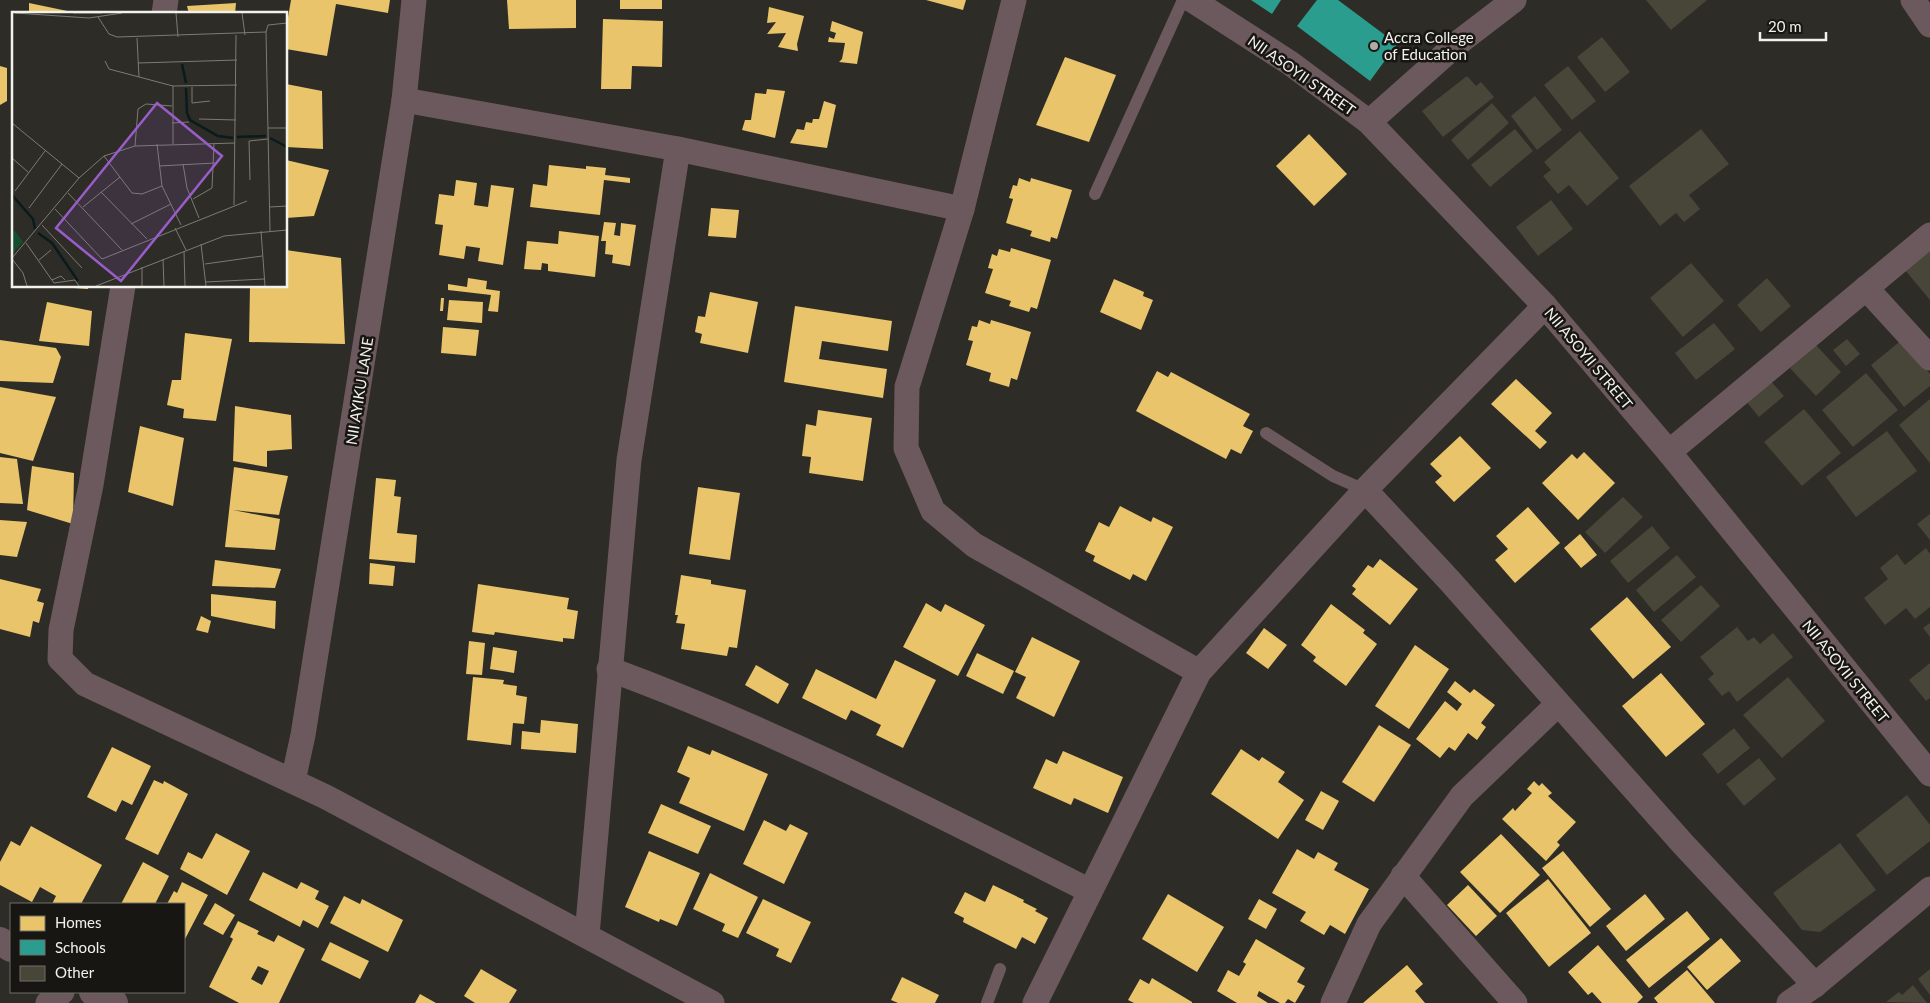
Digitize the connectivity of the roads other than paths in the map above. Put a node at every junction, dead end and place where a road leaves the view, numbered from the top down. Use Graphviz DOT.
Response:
graph roads {
  1 [pos="414,0"];
  2 [pos="1014,0"];
  3 [pos="1183,0"];
  4 [pos="1192,0"];
  5 [pos="1514,0"];
  6 [pos="1913,0"];
  7 [pos="1930,25"];
  8 [pos="404,100"];
  9 [pos="1369,122"];
  10 [pos="678,149"];
  11 [pos="1095,194"];
  12 [pos="962,209"];
  13 [pos="1930,235"];
  14 [pos="123,288"];
  15 [pos="1866,288"];
  16 [pos="1545,306"];
  17 [pos="1930,358"];
  18 [pos="1266,433"];
  19 [pos="1669,452"];
  20 [pos="1365,490"];
  21 [pos="609,670"];
  22 [pos="1199,672"];
  23 [pos="1558,704"];
  24 [pos="1930,774"];
  25 [pos="293,781"];
  26 [pos="1402,876"];
  27 [pos="1930,889"];
  28 [pos="1090,890"];
  29 [pos="587,934"];
  30 [pos="1000,969"];
  31 [pos="1815,985"];
  32 [pos="61,993"];
  33 [pos="95,993"];
  34 [pos="48,1003"];
  35 [pos="114,1003"];
  36 [pos="712,1003"];
  37 [pos="987,1003"];
  38 [pos="1035,1003"];
  39 [pos="1333,1003"];
  40 [pos="1515,1003"];
  41 [pos="1789,1003"];
  1 -- 8 [label="street, NII AYIKU LANE"];
  2 -- 12 [label="street"];
  3 -- 11 [label="lane"];
  4 -- 9 [label="street, NII ASOYII STREET"];
  5 -- 9 [label="street"];
  6 -- 7 [label="street"];
  8 -- 10 [label="street"];
  8 -- 25 [label="street, NII AYIKU LANE"];
  9 -- 16 [label="street, NII ASOYII STREET"];
  10 -- 12 [label="street"];
  10 -- 21 [label="street"];
  12 -- 22 [label="street"];
  13 -- 15 [label="street"];
  14 -- 25 [label="street"];
  15 -- 17 [label="street"];
  15 -- 19 [label="street"];
  16 -- 19 [label="street, NII ASOYII STREET"];
  16 -- 20 [label="street"];
  18 -- 20 [label="lane"];
  19 -- 24 [label="street, NII ASOYII STREET"];
  20 -- 22 [label="street"];
  20 -- 23 [label="street"];
  21 -- 28 [label="street"];
  21 -- 29 [label="street"];
  22 -- 28 [label="street"];
  23 -- 26 [label="street"];
  23 -- 31 [label="street"];
  25 -- 29 [label="street"];
  26 -- 39 [label="street"];
  26 -- 40 [label="street"];
  27 -- 31 [label="street"];
  28 -- 38 [label="street"];
  29 -- 36 [label="street"];
  30 -- 37 [label="lane"];
  31 -- 41 [label="street"];
  32 -- 34 [label="street"];
  33 -- 35 [label="street"];
}
